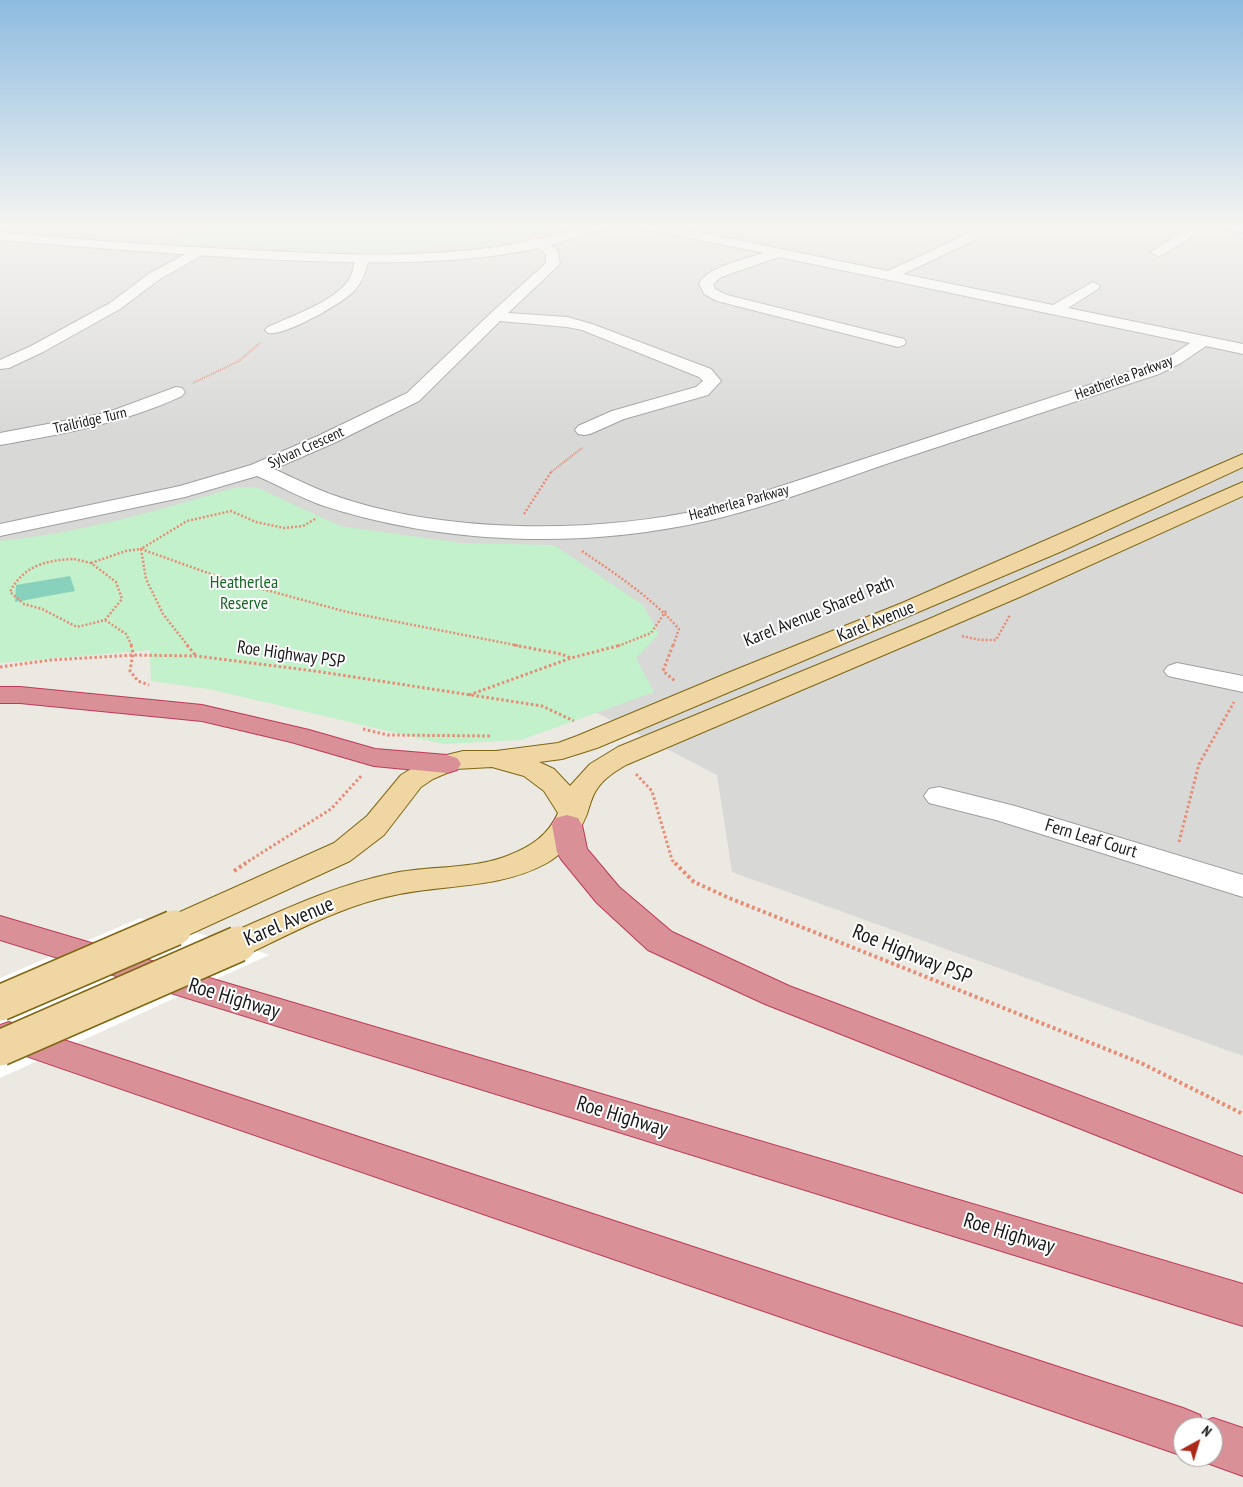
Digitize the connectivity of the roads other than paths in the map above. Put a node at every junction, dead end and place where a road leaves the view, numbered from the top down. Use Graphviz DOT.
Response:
graph roads {
  1 [pos="129,295"];
  2 [pos="338,295"];
  3 [pos="519,295"];
  4 [pos="717,295"];
  5 [pos="987,295"];
  6 [pos="1078,295"];
  7 [pos="1055,310"];
  8 [pos="496,316"];
  9 [pos="273,330"];
  10 [pos="1204,340"];
  11 [pos="898,342"];
  12 [pos="1243,349"];
  13 [pos="3,364"];
  14 [pos="176,392"];
  15 [pos="584,430"];
  16 [pos="0,439"];
  17 [pos="258,469"];
  18 [pos="1241,470"];
  19 [pos="0,530"];
  20 [pos="1178,671"];
  21 [pos="1241,689"];
  22 [pos="0,695"];
  23 [pos="496,747"];
  24 [pos="447,764"];
  25 [pos="939,796"];
  26 [pos="569,818"];
  27 [pos="1243,886"];
  28 [pos="0,928"];
  29 [pos="0,1004"];
  30 [pos="0,1033"];
  31 [pos="0,1048"];
  32 [pos="1243,1175"];
  33 [pos="1243,1306"];
  34 [pos="1173,1429"];
  35 [pos="1223,1445"];
  36 [pos="1243,1452"];
  1 -- 13 [label="street"];
  2 -- 9 [label="street"];
  3 -- 8 [label="street, Sylvan Crescent"];
  4 -- 11 [label="street"];
  5 -- 7 [label="street"];
  6 -- 7 [label="street"];
  7 -- 10 [label="street"];
  8 -- 15 [label="street"];
  8 -- 17 [label="street, Sylvan Crescent"];
  10 -- 12 [label="street"];
  10 -- 17 [label="street, Heatherlea Parkway"];
  14 -- 16 [label="street, Trailridge Turn"];
  17 -- 19 [label="street, Sylvan Crescent"];
  18 -- 23 [label="main road, Karel Avenue"];
  18 -- 26 [label="main road, Karel Avenue"];
  20 -- 21 [label="street"];
  22 -- 24 [label="highway"];
  23 -- 24 [label="main road, Karel Avenue"];
  23 -- 26 [label="main road, Karel Avenue"];
  24 -- 29 [label="main road, Karel Avenue, bridge"];
  25 -- 27 [label="street, Fern Leaf Court"];
  26 -- 31 [label="main road, Karel Avenue, bridge"];
  26 -- 32 [label="highway"];
  28 -- 33 [label="highway, Roe Highway"];
  30 -- 34 [label="highway"];
  35 -- 36 [label="highway"];
}
